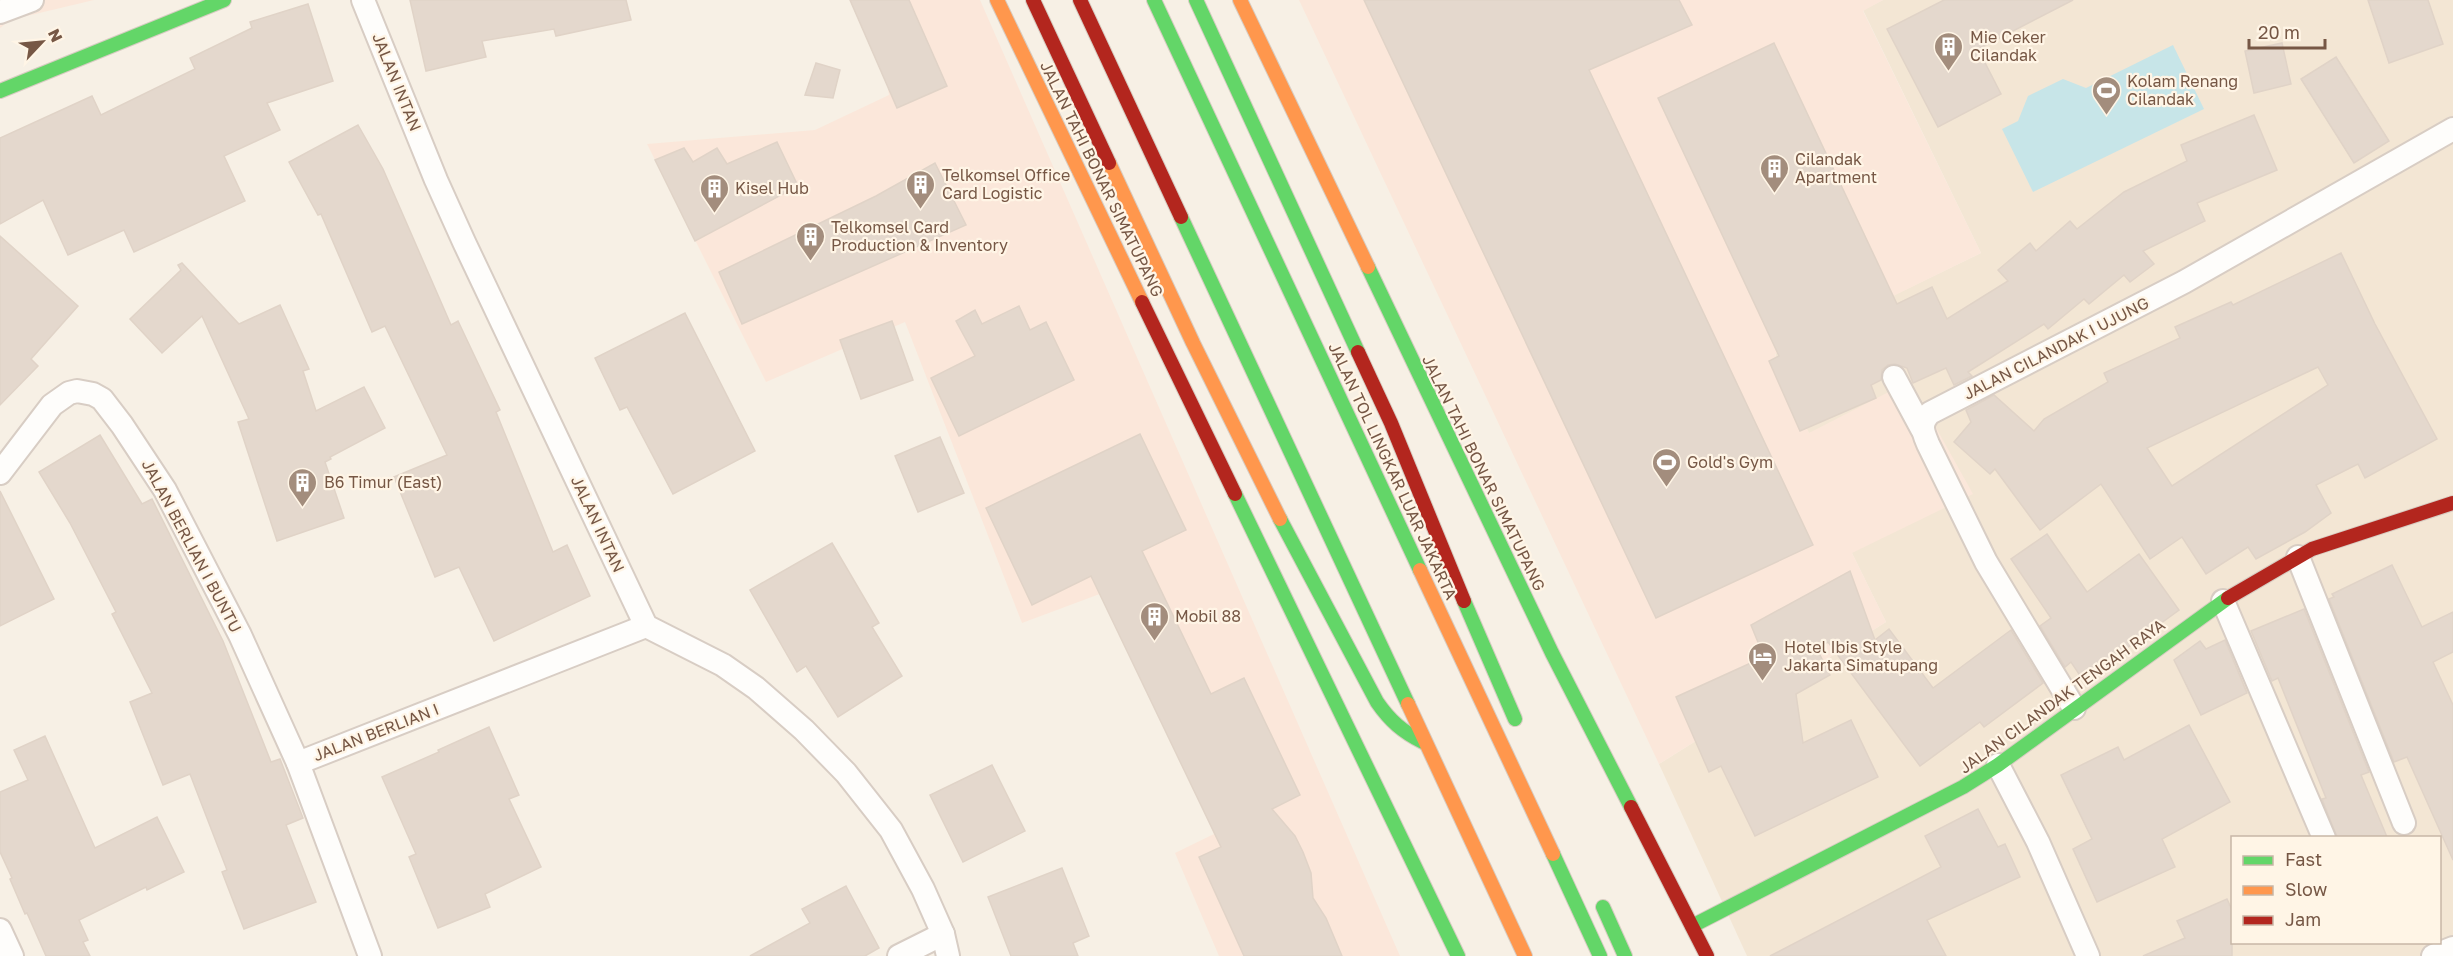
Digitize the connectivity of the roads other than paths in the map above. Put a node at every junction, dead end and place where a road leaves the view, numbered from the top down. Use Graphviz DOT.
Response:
graph roads {
  1 [pos="32,0"];
  2 [pos="224,0"];
  3 [pos="363,0"];
  4 [pos="997,0"];
  5 [pos="1033,0"];
  6 [pos="1080,0"];
  7 [pos="1154,0"];
  8 [pos="1196,0"];
  9 [pos="1240,0"];
  10 [pos="0,12"];
  11 [pos="0,91"];
  12 [pos="2453,129"];
  13 [pos="1894,377"];
  14 [pos="1922,429"];
  15 [pos="0,473"];
  16 [pos="2453,503"];
  17 [pos="2298,556"];
  18 [pos="2223,601"];
  19 [pos="646,626"];
  20 [pos="2074,708"];
  21 [pos="1522,734"];
  22 [pos="1425,743"];
  23 [pos="298,763"];
  24 [pos="1998,765"];
  25 [pos="2404,823"];
  26 [pos="2324,836"];
  27 [pos="1595,891"];
  28 [pos="1692,926"];
  29 [pos="0,930"];
  30 [pos="1699,940"];
  31 [pos="945,945"];
  32 [pos="2453,948"];
  33 [pos="12,956"];
  34 [pos="370,956"];
  35 [pos="899,956"];
  36 [pos="1458,956"];
  37 [pos="1525,956"];
  38 [pos="1600,956"];
  39 [pos="1625,956"];
  40 [pos="1698,956"];
  41 [pos="1707,956"];
  42 [pos="2088,956"];
  43 [pos="2433,956"];
  1 -- 10 [label="street"];
  2 -- 11 [label="main road"];
  3 -- 19 [label="street, JALAN INTAN"];
  4 -- 36 [label="main road, JALAN TAHI BONAR SIMATUPANG"];
  5 -- 22 [label="main road"];
  6 -- 22 [label="main road"];
  7 -- 38 [label="main road, JALAN TOL LINGKAR LUAR JAKARTA"];
  8 -- 21 [label="main road"];
  9 -- 28 [label="main road, JALAN TAHI BONAR SIMATUPANG"];
  12 -- 14 [label="street, JALAN CILANDAK I UJUNG"];
  13 -- 14 [label="street"];
  14 -- 20 [label="street"];
  15 -- 23 [label="street, JALAN BERLIAN I BUNTU"];
  16 -- 17 [label="main road, JALAN CILANDAK TENGAH RAYA"];
  17 -- 18 [label="main road, JALAN CILANDAK TENGAH RAYA"];
  17 -- 25 [label="street"];
  18 -- 20 [label="main road, JALAN CILANDAK TENGAH RAYA"];
  18 -- 26 [label="street"];
  19 -- 23 [label="street, JALAN BERLIAN I"];
  19 -- 31 [label="street"];
  20 -- 24 [label="main road, JALAN CILANDAK TENGAH RAYA"];
  22 -- 37 [label="main road"];
  23 -- 34 [label="street, JALAN BERLIAN I"];
  24 -- 28 [label="main road, JALAN CILANDAK TENGAH RAYA"];
  24 -- 42 [label="street"];
  27 -- 39 [label="main road"];
  28 -- 30 [label="main road, JALAN TAHI BONAR SIMATUPANG"];
  29 -- 33 [label="street"];
  30 -- 40 [label="main road"];
  30 -- 41 [label="main road, JALAN TAHI BONAR SIMATUPANG"];
  31 -- 35 [label="street"];
  32 -- 43 [label="street"];
}
